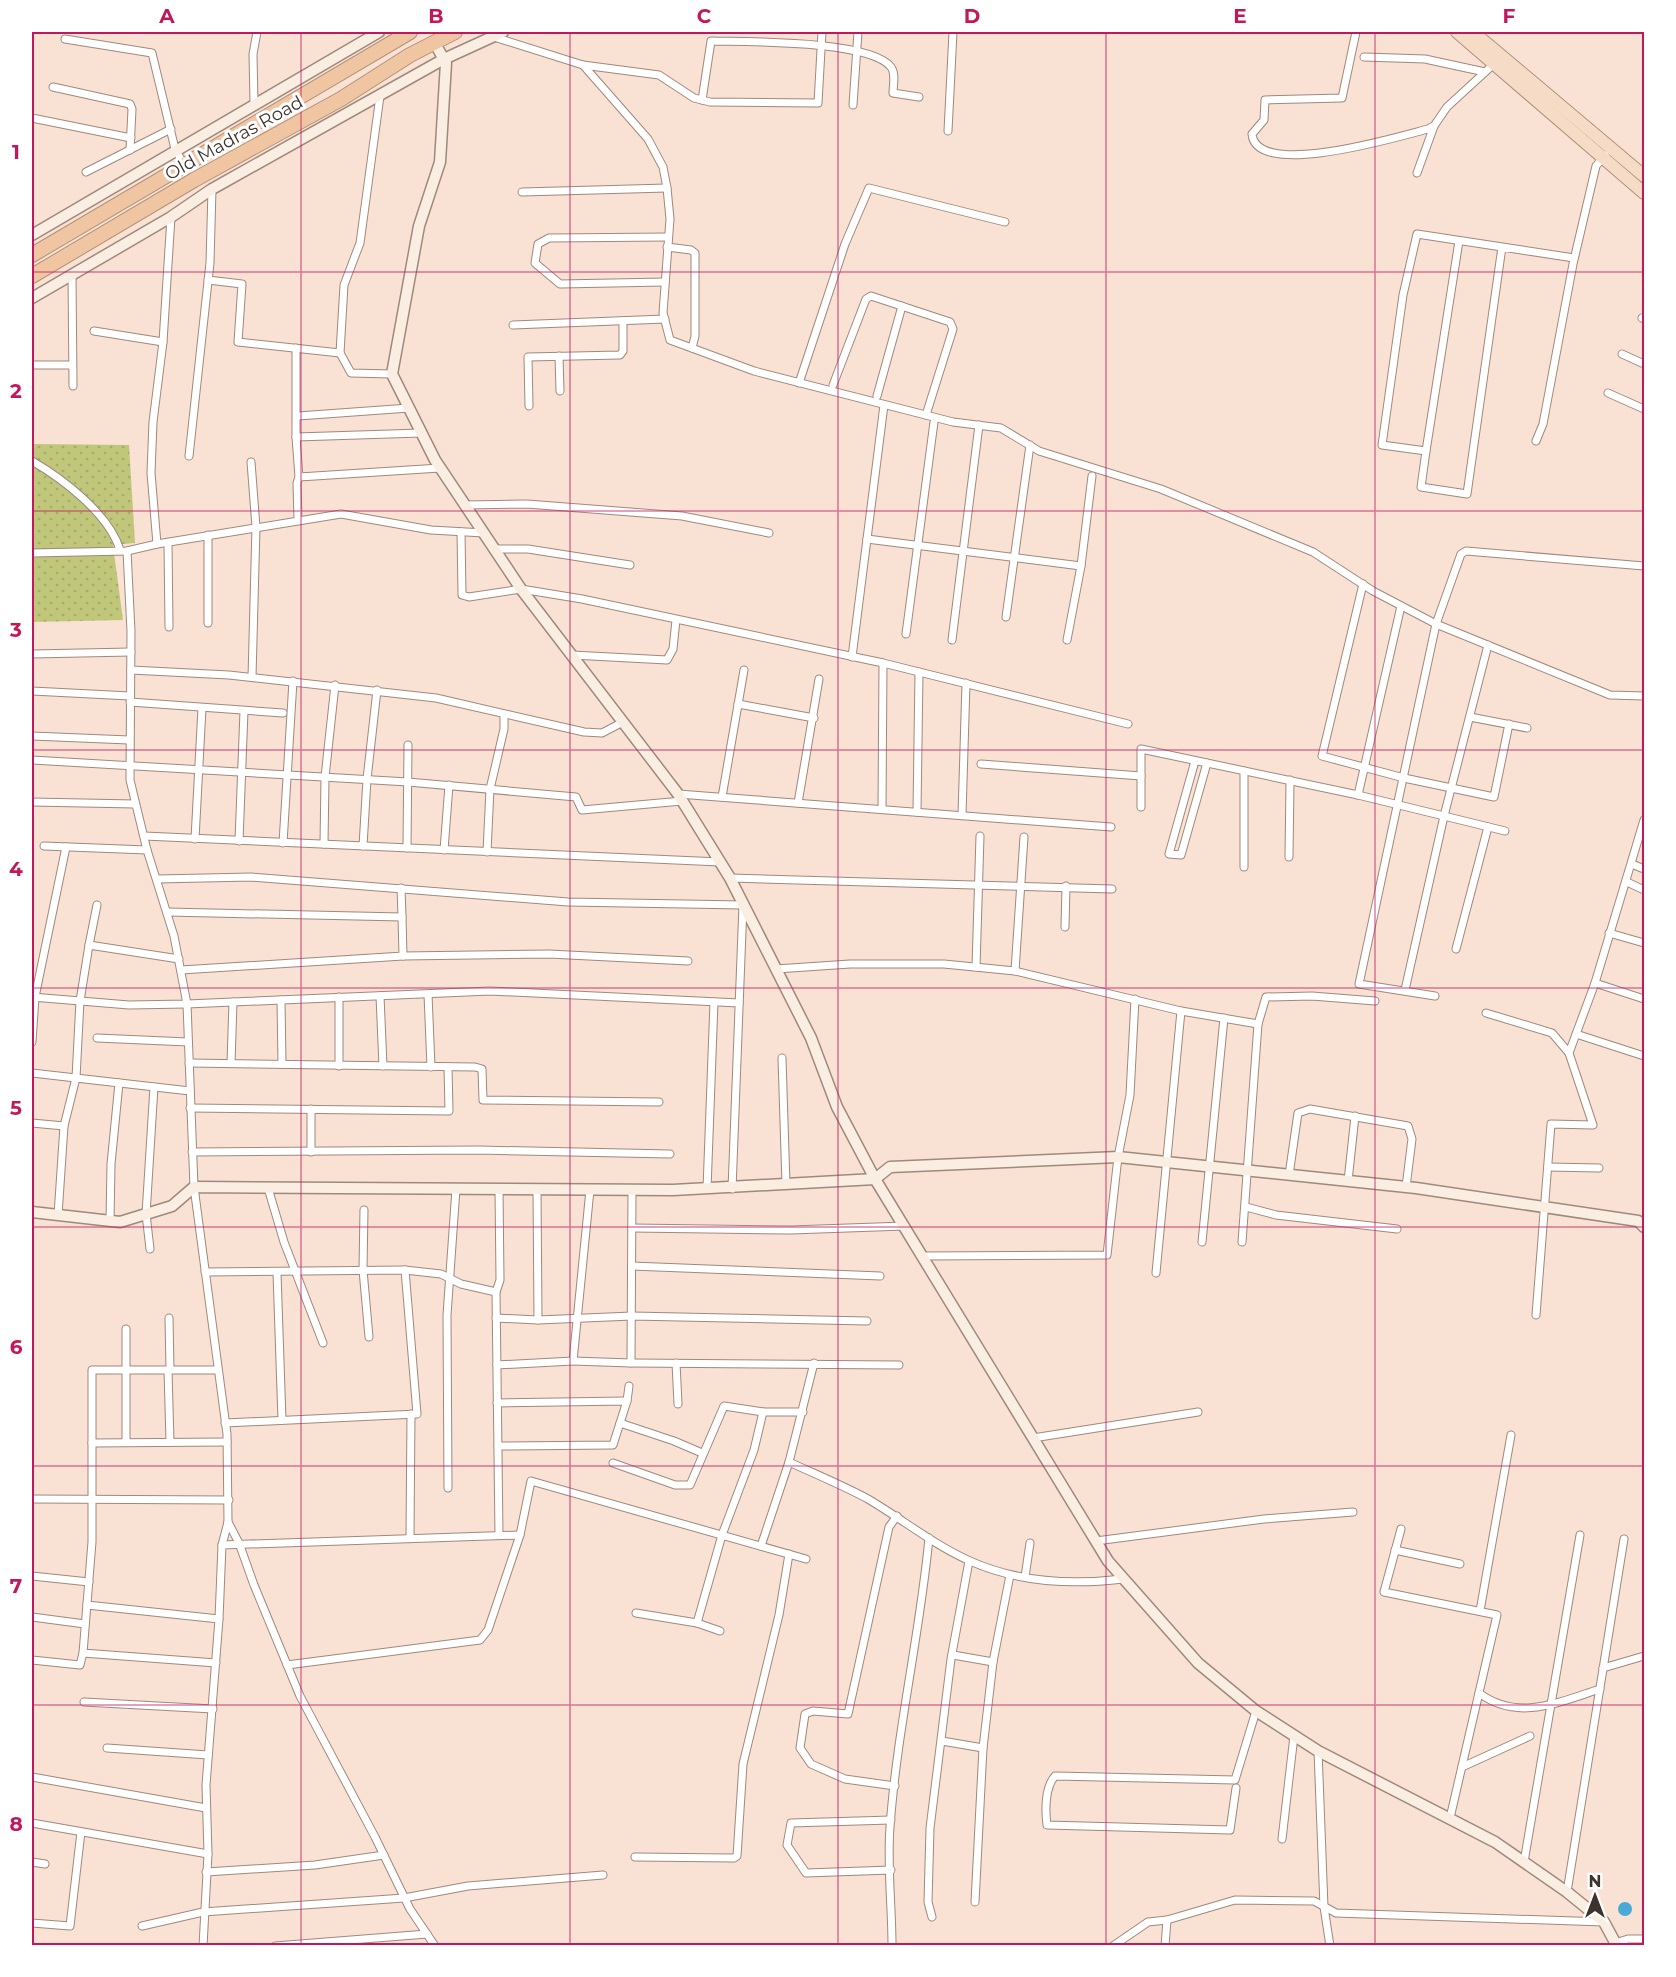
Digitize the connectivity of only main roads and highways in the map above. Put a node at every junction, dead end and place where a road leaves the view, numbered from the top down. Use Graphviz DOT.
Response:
graph roads {
  1 [pos="410,32"];
  2 [pos="455,32"];
  3 [pos="1458,32"];
  4 [pos="1473,32"];
  5 [pos="1644,176"];
  6 [pos="1644,193"];
  7 [pos="32,255"];
  8 [pos="32,276"];
  1 -- 7 [label="highway, Old Madras Road"];
  2 -- 8 [label="highway, Old Madras Road"];
  3 -- 6 [label="main road"];
  4 -- 5 [label="main road"];
}
